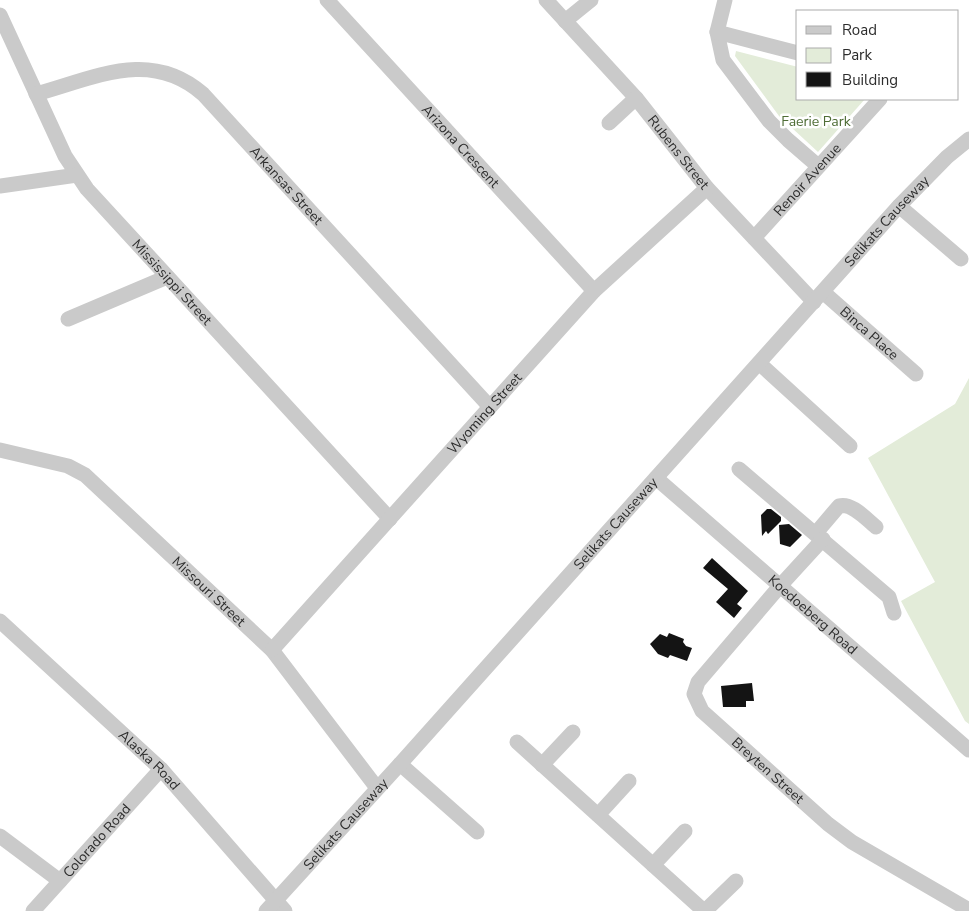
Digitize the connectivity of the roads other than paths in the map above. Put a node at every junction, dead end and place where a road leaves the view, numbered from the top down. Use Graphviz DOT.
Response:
graph roads {
  1 [pos="327,0"];
  2 [pos="546,0"];
  3 [pos="591,0"];
  4 [pos="725,0"];
  5 [pos="0,14"];
  6 [pos="565,21"];
  7 [pos="717,32"];
  8 [pos="796,52"];
  9 [pos="36,94"];
  10 [pos="636,98"];
  11 [pos="879,100"];
  12 [pos="609,124"];
  13 [pos="969,139"];
  14 [pos="818,166"];
  15 [pos="77,175"];
  16 [pos="0,186"];
  17 [pos="707,188"];
  18 [pos="899,206"];
  19 [pos="754,238"];
  20 [pos="961,259"];
  21 [pos="167,277"];
  22 [pos="594,291"];
  23 [pos="819,297"];
  24 [pos="68,319"];
  25 [pos="759,362"];
  26 [pos="916,374"];
  27 [pos="490,407"];
  28 [pos="850,446"];
  29 [pos="0,450"];
  30 [pos="739,469"];
  31 [pos="656,478"];
  32 [pos="390,519"];
  33 [pos="876,527"];
  34 [pos="819,536"];
  35 [pos="780,586"];
  36 [pos="894,613"];
  37 [pos="0,620"];
  38 [pos="272,650"];
  39 [pos="573,732"];
  40 [pos="517,742"];
  41 [pos="969,750"];
  42 [pos="400,764"];
  43 [pos="542,765"];
  44 [pos="161,769"];
  45 [pos="629,781"];
  46 [pos="377,788"];
  47 [pos="598,815"];
  48 [pos="685,831"];
  49 [pos="477,832"];
  50 [pos="0,836"];
  51 [pos="653,865"];
  52 [pos="60,881"];
  53 [pos="736,881"];
  54 [pos="276,907"];
  55 [pos="969,910"];
  56 [pos="33,911"];
  57 [pos="705,911"];
  1 -- 22 [label="street, Arizona Crescent"];
  2 -- 6 [label="street, Rubens Street"];
  3 -- 6 [label="street"];
  4 -- 7 [label="street"];
  5 -- 9 [label="street, Mississippi Street"];
  6 -- 10 [label="street, Rubens Street"];
  7 -- 8 [label="street"];
  7 -- 14 [label="street"];
  9 -- 15 [label="street, Mississippi Street"];
  9 -- 27 [label="street, Arkansas Street"];
  10 -- 12 [label="street"];
  10 -- 17 [label="street, Rubens Street"];
  11 -- 14 [label="street, Renoir Avenue"];
  13 -- 18 [label="street, Selikats Causeway"];
  14 -- 19 [label="street, Renoir Avenue"];
  15 -- 16 [label="street"];
  15 -- 21 [label="street, Mississippi Street"];
  17 -- 19 [label="street, Rubens Street"];
  17 -- 22 [label="street, Wyoming Street"];
  18 -- 20 [label="street"];
  18 -- 23 [label="street, Selikats Causeway"];
  19 -- 23 [label="street, Rubens Street"];
  21 -- 24 [label="street"];
  21 -- 32 [label="street, Mississippi Street"];
  22 -- 27 [label="street, Wyoming Street"];
  23 -- 25 [label="street, Selikats Causeway"];
  23 -- 26 [label="street, Binca Place"];
  25 -- 28 [label="street"];
  25 -- 31 [label="street, Selikats Causeway"];
  27 -- 32 [label="street, Wyoming Street"];
  29 -- 38 [label="street, Missouri Street"];
  30 -- 34 [label="street"];
  31 -- 35 [label="street, Koedoeberg Road"];
  31 -- 42 [label="street, Selikats Causeway"];
  32 -- 38 [label="street, Wyoming Street"];
  33 -- 34 [label="street"];
  34 -- 35 [label="street"];
  34 -- 36 [label="street"];
  35 -- 41 [label="street, Koedoeberg Road"];
  35 -- 55 [label="street, Breyten Street"];
  37 -- 44 [label="street, Alaska Road"];
  38 -- 46 [label="street, Missouri Street"];
  39 -- 43 [label="street"];
  40 -- 43 [label="street"];
  42 -- 46 [label="street, Selikats Causeway"];
  42 -- 49 [label="street"];
  43 -- 47 [label="street"];
  44 -- 52 [label="street, Colorado Road"];
  44 -- 54 [label="street, Alaska Road"];
  45 -- 47 [label="street"];
  46 -- 54 [label="street, Selikats Causeway"];
  47 -- 51 [label="street"];
  48 -- 51 [label="street"];
  50 -- 52 [label="street"];
  51 -- 57 [label="street"];
  52 -- 56 [label="street, Colorado Road"];
  53 -- 57 [label="street"];
}
